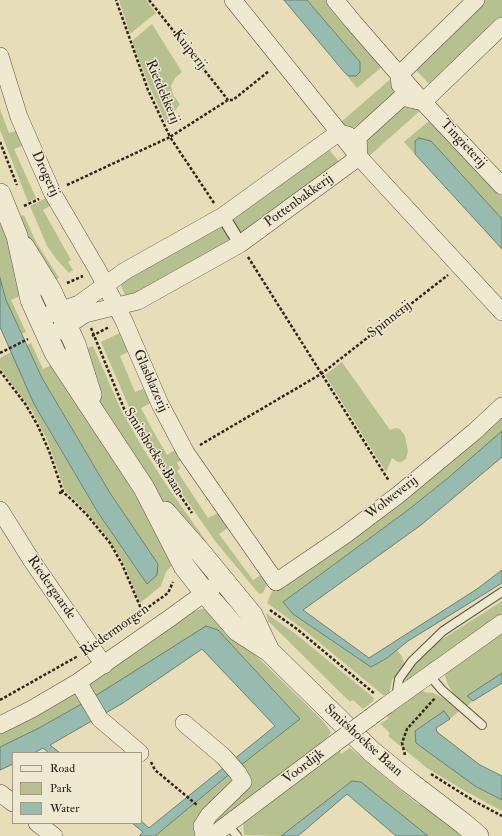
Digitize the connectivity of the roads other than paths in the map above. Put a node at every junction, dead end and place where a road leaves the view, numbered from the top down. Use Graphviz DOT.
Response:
graph roads {
  1 [pos="233,0"];
  2 [pos="335,0"];
  3 [pos="476,0"];
  4 [pos="502,26"];
  5 [pos="0,56"];
  6 [pos="399,75"];
  7 [pos="402,97"];
  8 [pos="423,102"];
  9 [pos="338,133"];
  10 [pos="358,137"];
  11 [pos="358,158"];
  12 [pos="502,186"];
  13 [pos="10,193"];
  14 [pos="223,216"];
  15 [pos="17,236"];
  16 [pos="240,244"];
  17 [pos="105,285"];
  18 [pos="116,307"];
  19 [pos="82,309"];
  20 [pos="502,312"];
  21 [pos="63,318"];
  22 [pos="38,331"];
  23 [pos="502,406"];
  24 [pos="100,420"];
  25 [pos="144,488"];
  26 [pos="1,517"];
  27 [pos="223,579"];
  28 [pos="276,582"];
  29 [pos="502,592"];
  30 [pos="205,593"];
  31 [pos="502,623"];
  32 [pos="269,651"];
  33 [pos="104,665"];
  34 [pos="429,675"];
  35 [pos="82,688"];
  36 [pos="392,701"];
  37 [pos="184,723"];
  38 [pos="0,725"];
  39 [pos="482,726"];
  40 [pos="139,752"];
  41 [pos="0,793"];
  42 [pos="12,802"];
  43 [pos="38,824"];
  44 [pos="232,830"];
  45 [pos="471,830"];
  46 [pos="54,836"];
  47 [pos="204,836"];
  48 [pos="212,836"];
  49 [pos="492,836"];
  1 -- 9 [label="street"];
  2 -- 6 [label="street, Tingieterij"];
  3 -- 6 [label="street"];
  4 -- 8 [label="street"];
  5 -- 17 [label="street, Drogerij"];
  6 -- 7 [label="street"];
  6 -- 8 [label="street, Tingieterij"];
  7 -- 8 [label="street"];
  7 -- 10 [label="street"];
  8 -- 12 [label="street, Tingieterij"];
  9 -- 10 [label="street"];
  9 -- 11 [label="street"];
  9 -- 14 [label="street, Pottenbakkerij"];
  10 -- 11 [label="street"];
  11 -- 16 [label="street, Pottenbakkerij"];
  11 -- 20 [label="street"];
  13 -- 15 [label="street, Smitshoekse Baan"];
  14 -- 16 [label="street"];
  14 -- 17 [label="street, Pottenbakkerij"];
  15 -- 21 [label="street, Smitshoekse Baan"];
  15 -- 22 [label="street, Smitshoekse Baan"];
  16 -- 18 [label="street, Pottenbakkerij"];
  17 -- 18 [label="street"];
  17 -- 19 [label="street, Pottenbakkerij"];
  18 -- 19 [label="street, Pottenbakkerij"];
  18 -- 28 [label="street, Glasblazerij"];
  19 -- 21 [label="street, Pottenbakkerij"];
  21 -- 22 [label="street, Pottenbakkerij"];
  21 -- 24 [label="street, Smitshoekse Baan"];
  22 -- 24 [label="street, Smitshoekse Baan"];
  23 -- 28 [label="street, Wolweverij"];
  24 -- 25 [label="street, Smitshoekse Baan"];
  25 -- 27 [label="street, Smitshoekse Baan"];
  25 -- 30 [label="street, Smitshoekse Baan"];
  26 -- 33 [label="street, Riedergaarde"];
  27 -- 30 [label="street, Riedermorgen"];
  27 -- 32 [label="street, Smitshoekse Baan"];
  29 -- 36 [label="lane"];
  30 -- 32 [label="street, Smitshoekse Baan"];
  30 -- 33 [label="street, Riedermorgen"];
  31 -- 34 [label="street, Voordijk"];
  32 -- 45 [label="street, Smitshoekse Baan"];
  33 -- 35 [label="street, Riedermorgen"];
  34 -- 36 [label="street, Voordijk"];
  34 -- 39 [label="lane"];
  35 -- 38 [label="street, Riedermorgen"];
  35 -- 40 [label="street"];
  36 -- 44 [label="street, Voordijk, bridge"];
  37 -- 47 [label="street"];
  41 -- 42 [label="street"];
  43 -- 46 [label="street"];
  44 -- 48 [label="street, Voordijk"];
  45 -- 49 [label="street, Smitshoekse Baan"];
}
